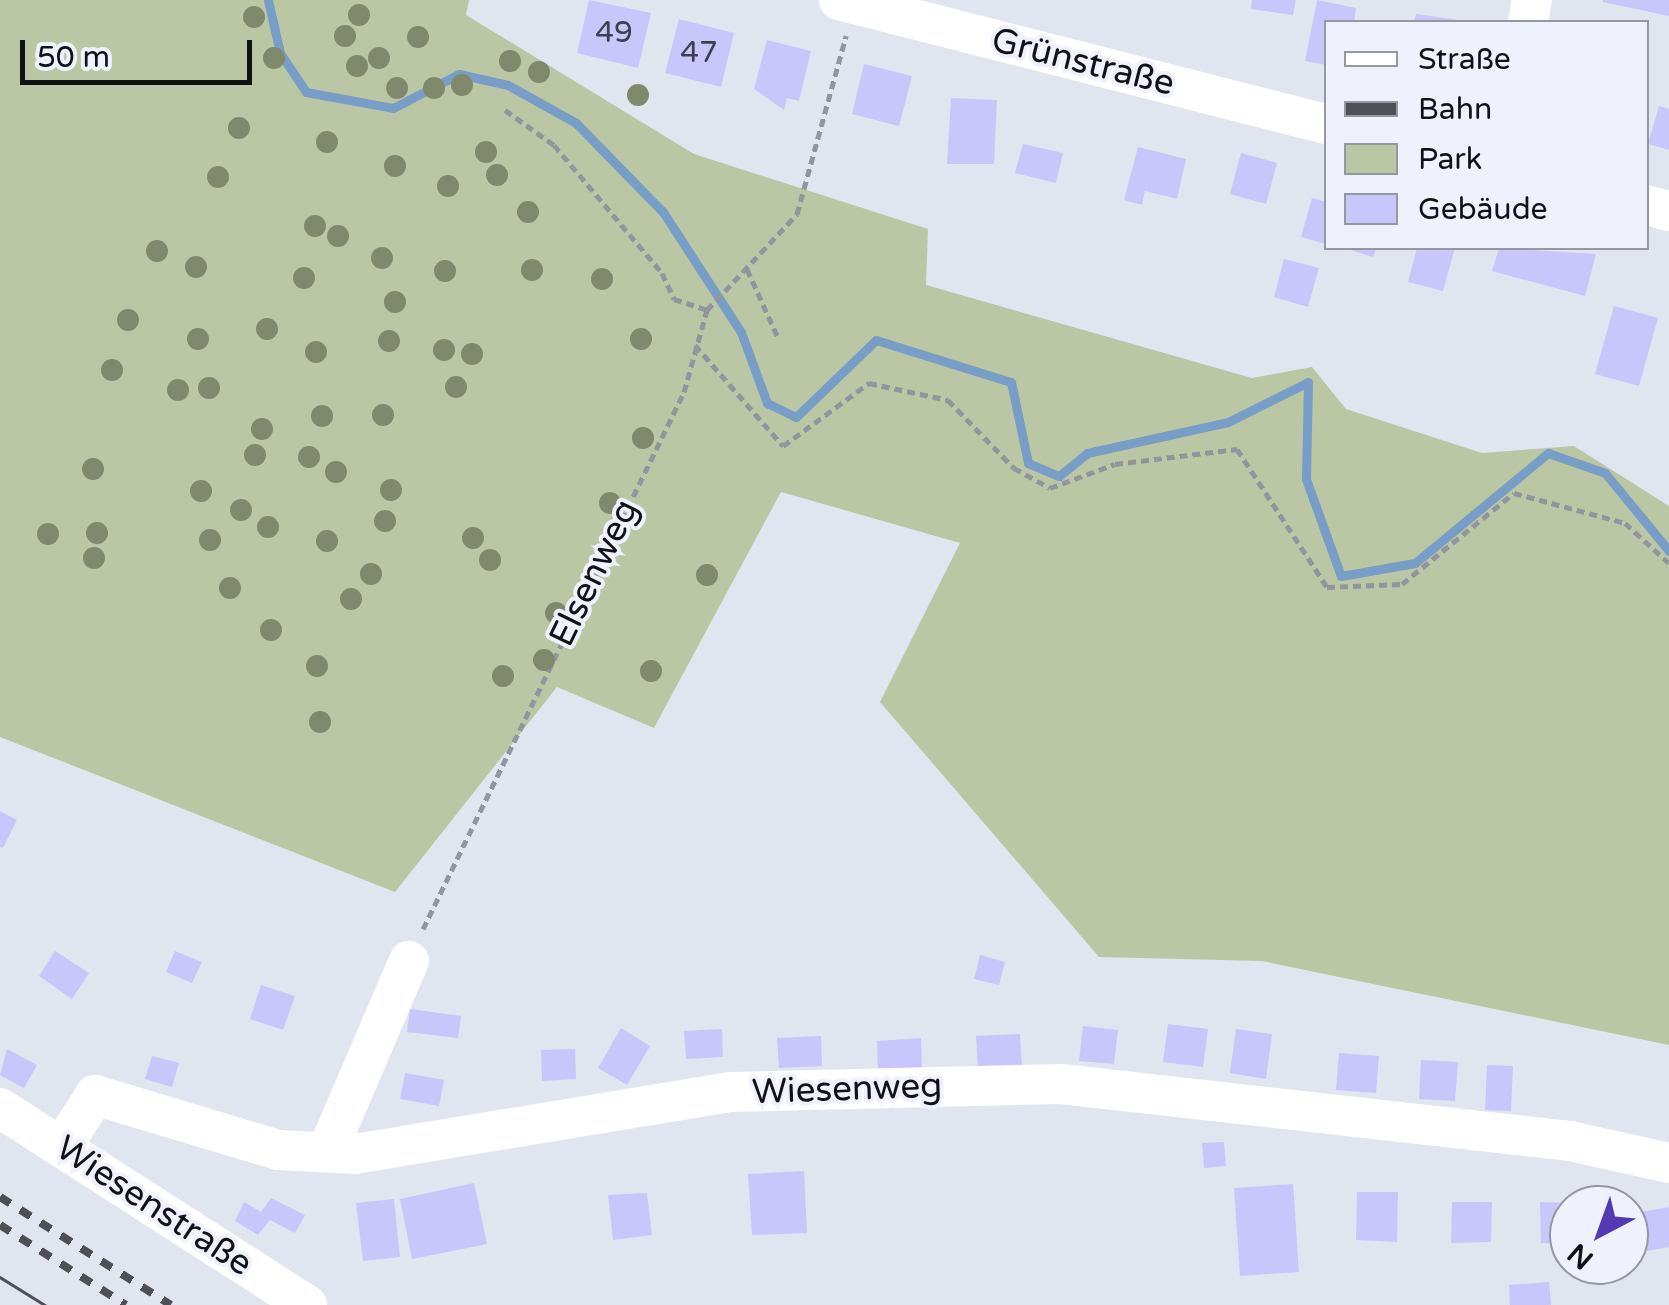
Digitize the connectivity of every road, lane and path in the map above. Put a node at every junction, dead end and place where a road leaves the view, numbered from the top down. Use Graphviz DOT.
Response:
graph roads {
  1 [pos="847,2"];
  2 [pos="505,110"];
  3 [pos="1324,123"];
  4 [pos="748,269"];
  5 [pos="708,310"];
  6 [pos="779,340"];
  7 [pos="695,345"];
  8 [pos="1669,564"];
  9 [pos="409,961"];
  10 [pos="0,1108"];
  11 [pos="62,1147"];
  12 [pos="327,1152"];
  13 [pos="1669,1163"];
  14 [pos="307,1305"];
  1 -- 3 [label="street, Grünstraße"];
  1 -- 4 [label="path, Elsenweg"];
  2 -- 5 [label="path"];
  4 -- 5 [label="path, Elsenweg"];
  4 -- 6 [label="path"];
  5 -- 7 [label="path, Elsenweg"];
  7 -- 8 [label="path"];
  7 -- 9 [label="path, Elsenweg"];
  9 -- 12 [label="street"];
  10 -- 11 [label="street, Wiesenstraße"];
  11 -- 12 [label="street, Wiesenweg"];
  11 -- 14 [label="street, Wiesenstraße"];
  12 -- 13 [label="street, Wiesenweg"];
}
